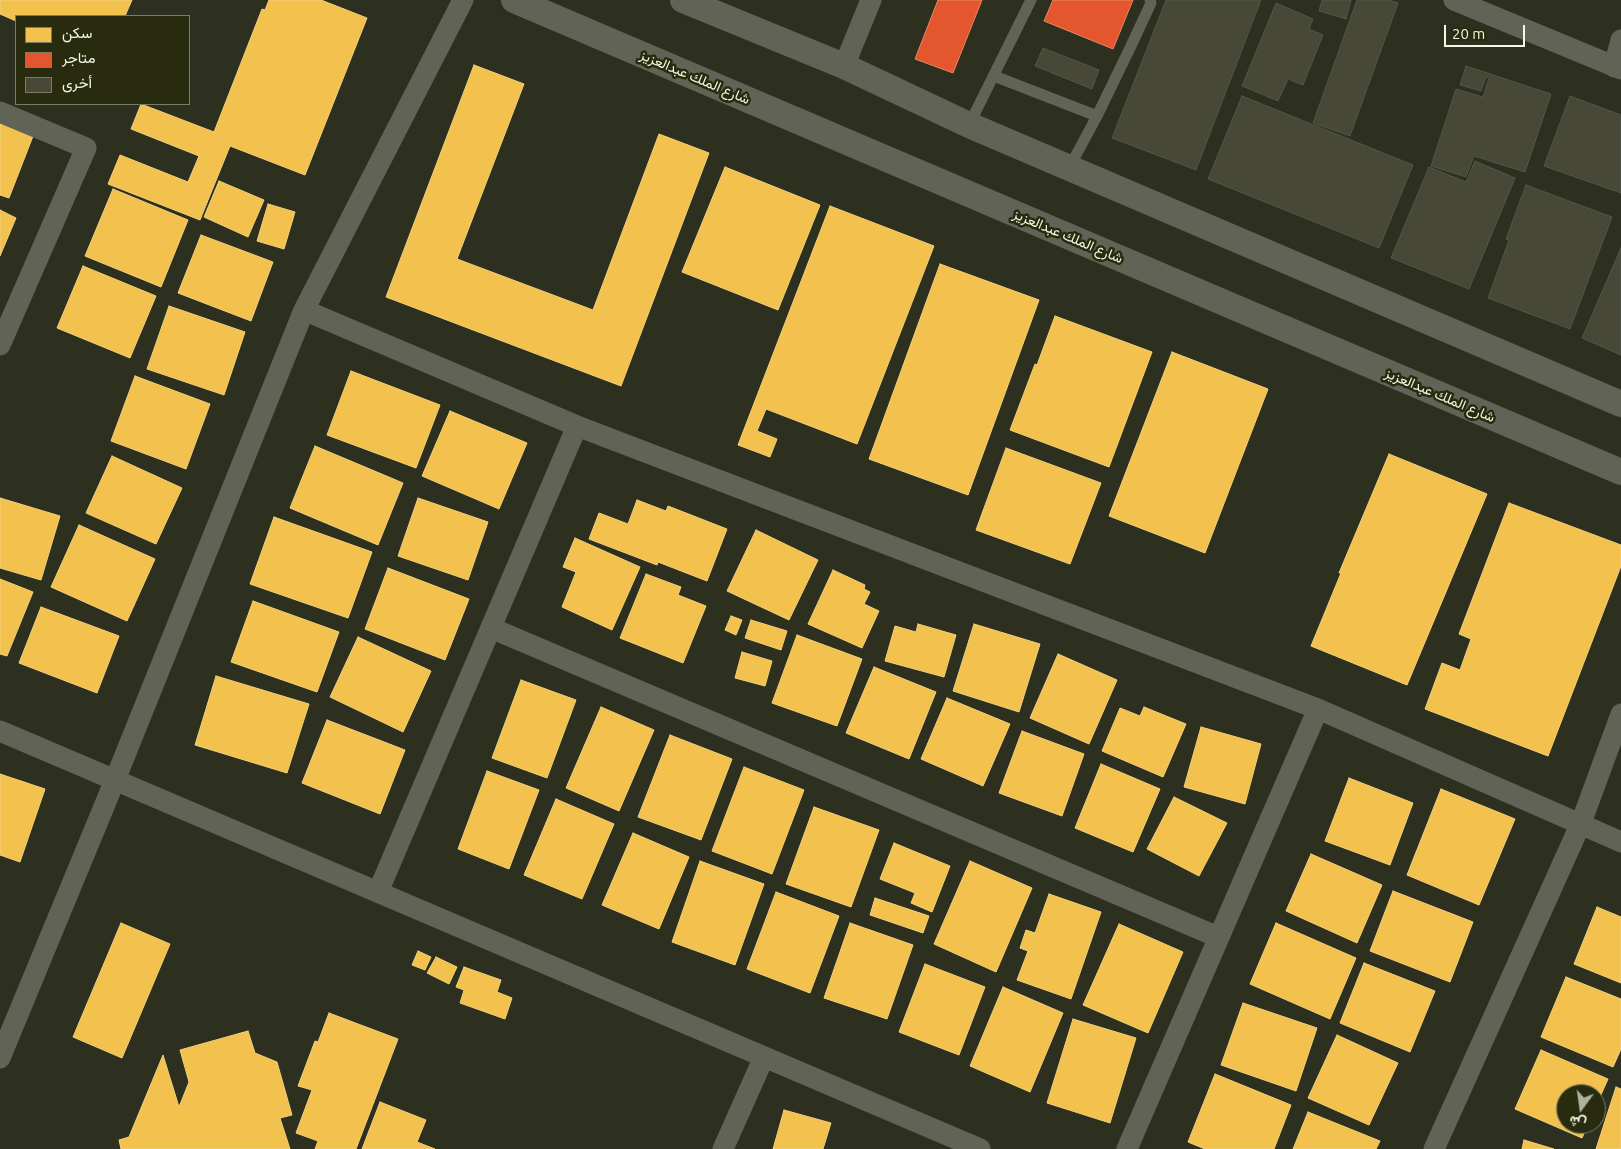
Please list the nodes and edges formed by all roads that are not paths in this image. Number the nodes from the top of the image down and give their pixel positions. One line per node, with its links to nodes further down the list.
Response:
1 (463, 0): 16 (street)
2 (514, 0): 20 (street, شارع الملك عبدالعزيز)
3 (683, 0): 9 (street)
4 (871, 0): 9 (street)
5 (1031, 0): 11 (lane)
6 (1150, 0): 13 (lane)
7 (1454, 0): 10 (street)
8 (1621, 40): 10 (street)
9 (844, 66): 14 (street)
10 (1617, 68)
11 (994, 76): 13 (lane); 14 (lane)
12 (0, 112): 17 (street)
13 (1097, 116): 15 (lane)
14 (969, 125): 15 (street)
15 (1069, 168): 18 (street)
16 (304, 310): 19 (street); 25 (street)
17 (0, 344)
18 (1621, 404)
19 (577, 426): 21 (street); 22 (street)
20 (1621, 472)
21 (491, 628): 28 (street); 29 (street)
22 (1318, 709): 26 (street); 29 (street)
23 (1621, 714): 26 (street)
24 (0, 731): 25 (street)
25 (115, 780): 28 (street); 30 (street)
26 (1581, 823): 27 (street); 36 (street)
27 (1621, 842)
28 (378, 892): 31 (street)
29 (1218, 938): 35 (street)
30 (6, 1027): 32 (street)
31 (764, 1057): 33 (street); 34 (street)
32 (0, 1058)
33 (724, 1149)
34 (980, 1149)
35 (1127, 1149)
36 (1434, 1149)

